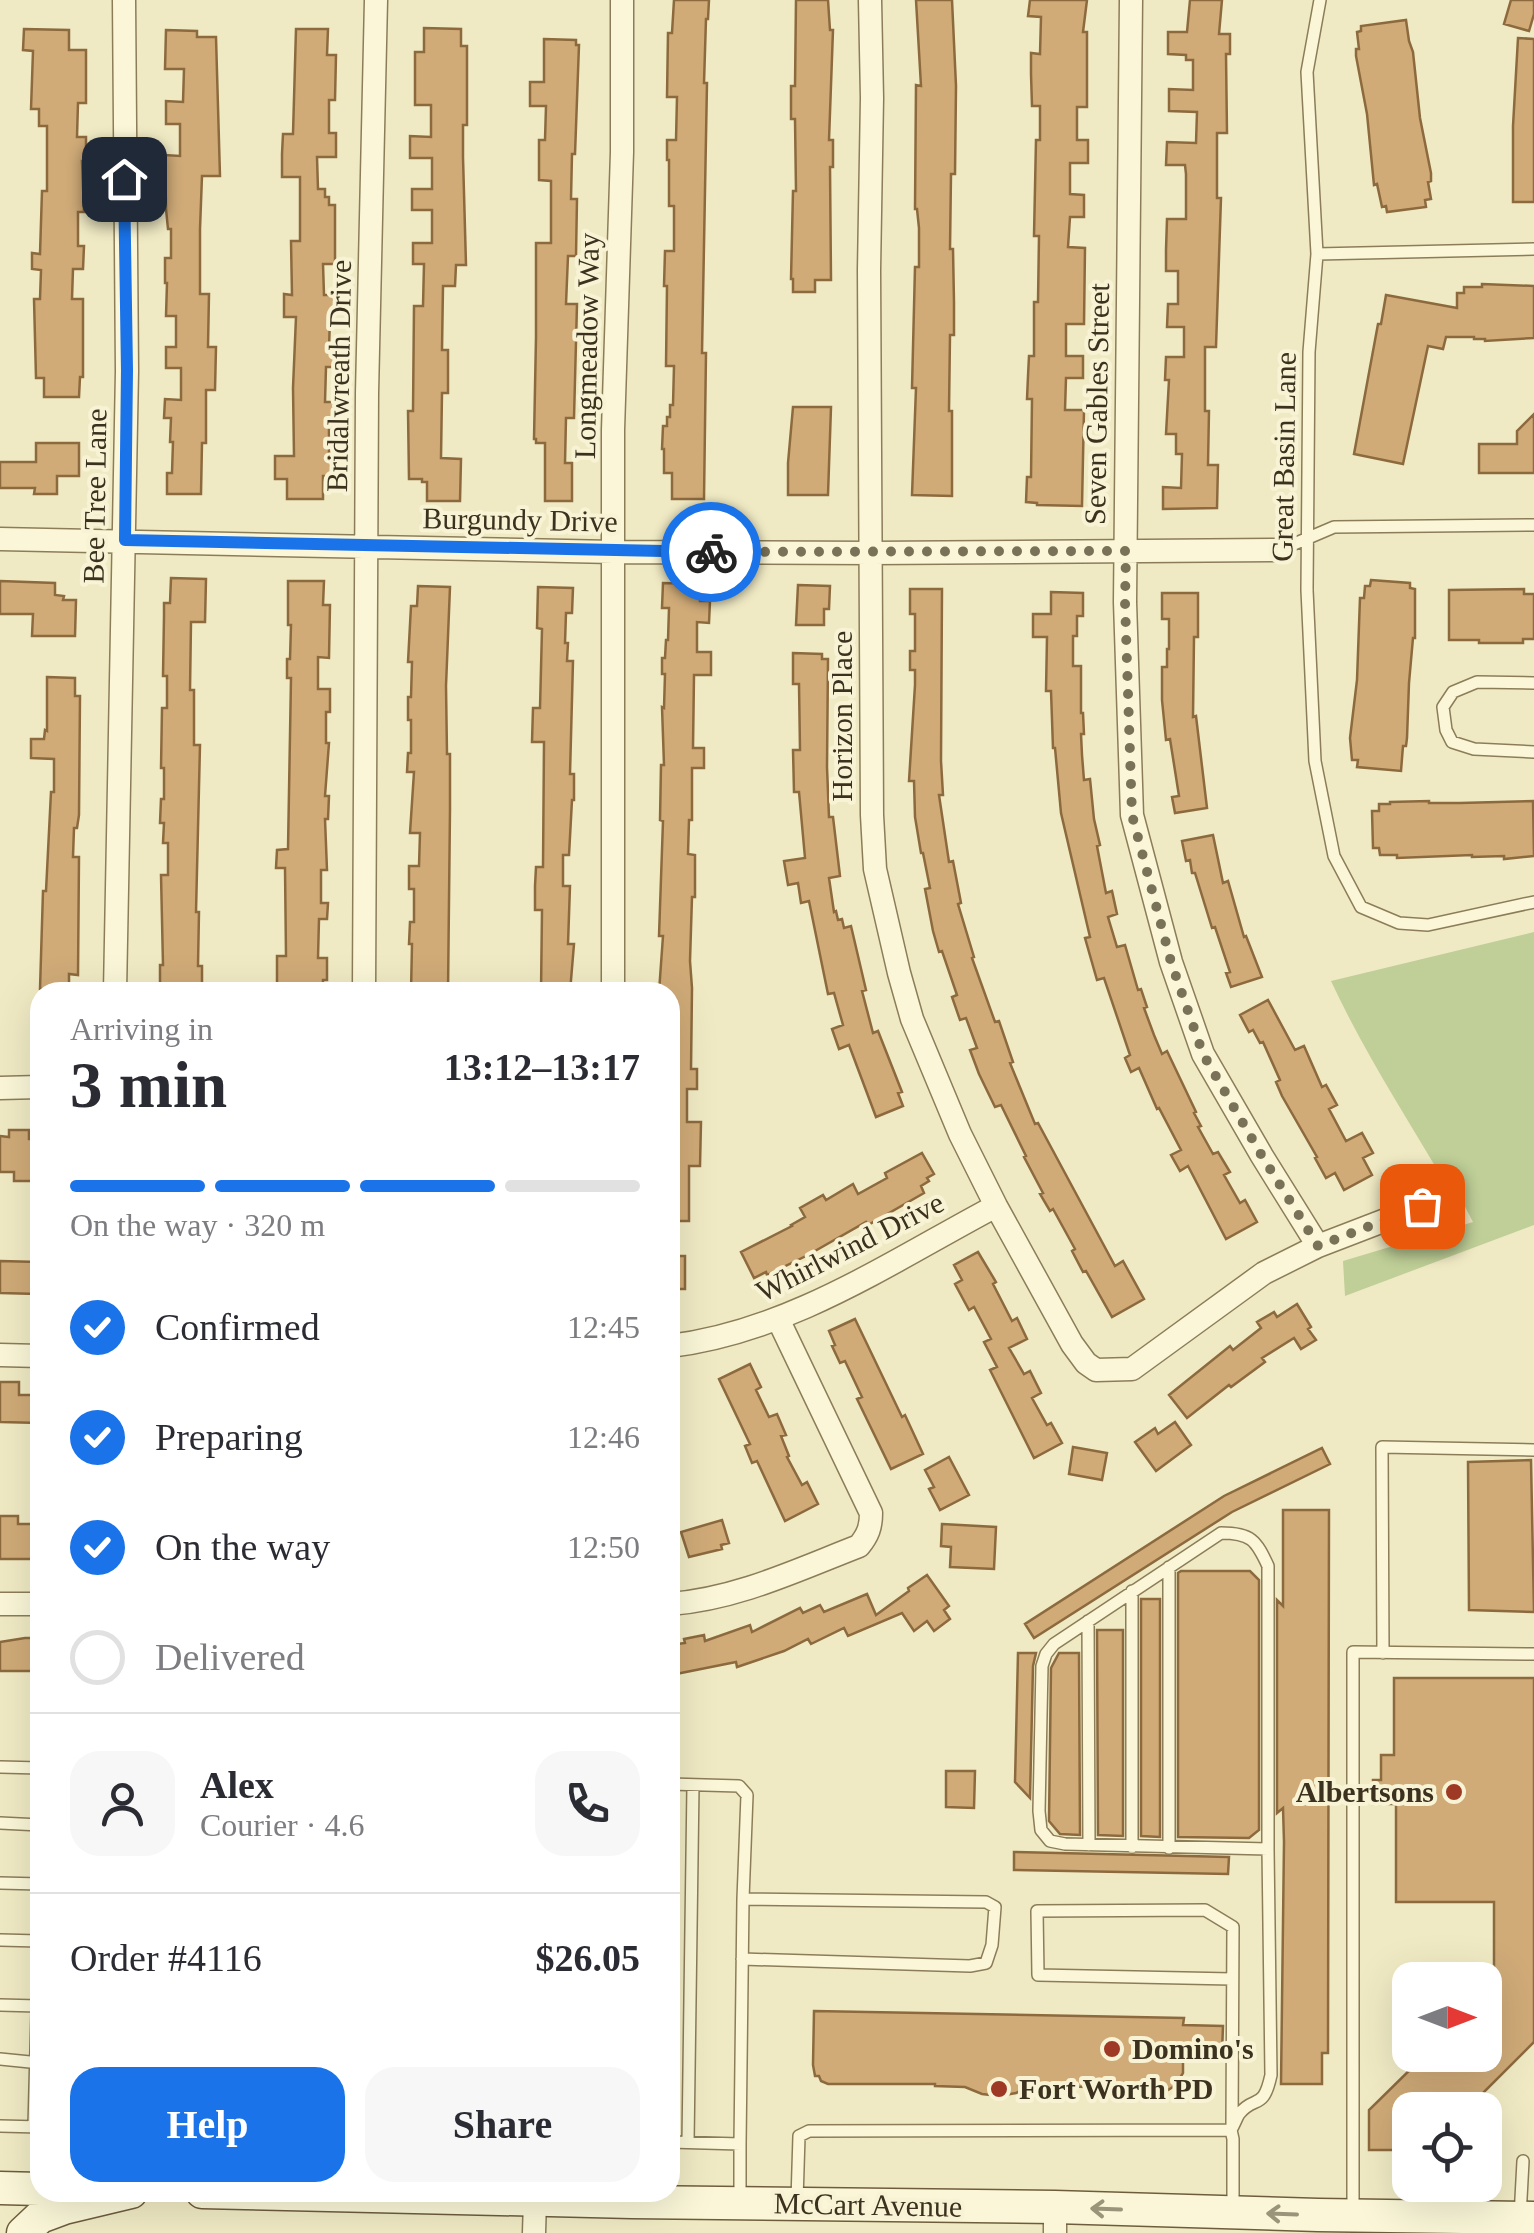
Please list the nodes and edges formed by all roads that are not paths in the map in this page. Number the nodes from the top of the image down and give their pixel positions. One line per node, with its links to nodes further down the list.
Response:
1 (124, 0): 12 (street, Bee Tree Lane)
2 (376, 0): 13 (street, Bridalwreath Drive)
3 (622, 0): 16 (street, Longmeadow Way)
4 (870, 0): 17 (street, Horizon Place)
5 (1131, 0): 15 (street, Seven Gables Street)
6 (1320, 0): 8 (lane, Great Basin Lane)
7 (1534, 249): 8 (lane)
8 (1316, 254): 11 (lane, Great Basin Lane)
9 (1534, 525): 11 (lane)
10 (0, 539): 12 (street, Burgundy Drive)
11 (1308, 539): 14 (lane); 20 (lane, Great Basin Lane)
12 (125, 540): 13 (street, Burgundy Drive); 21 (street, Bee Tree Lane)
13 (367, 546): 16 (street, Burgundy Drive); 22 (street, Bridalwreath Drive)
14 (1280, 550): 15 (street, Burgundy Drive)
15 (1126, 551): 17 (street, Burgundy Drive); 28 (street, Seven Gables Street)
16 (614, 552): 17 (street, Burgundy Drive); 23 (street, Longmeadow Way)
17 (872, 553): 26 (street, Horizon Place)
18 (1534, 683): 19 (lane)
19 (1534, 752)
20 (1534, 902)
21 (115, 982)
22 (364, 982)
23 (613, 982)
24 (0, 1088): 25 (street)
25 (30, 1088)
26 (996, 1206): 28 (street, Horizon Place); 29 (street, Whirlwind Drive)
27 (1422, 1206): 28 (street)
28 (1318, 1246)
29 (778, 1319): 30 (street, Whirlwind Drive); 36 (street)
30 (680, 1345)
31 (0, 1355): 32 (street)
32 (30, 1356)
33 (1534, 1450): 40 (lane)
34 (1170, 1567): 35 (lane); 50 (lane); 51 (lane)
35 (1132, 1592): 39 (lane); 49 (lane)
36 (680, 1603)
37 (0, 1604): 38 (street)
38 (30, 1604)
39 (1088, 1621): 48 (lane); 48 (lane)
40 (1383, 1653): 41 (lane); 78 (lane)
41 (1534, 1654)
42 (0, 1767): 43 (lane)
43 (30, 1768)
44 (680, 1784): 45 (lane)
45 (693, 1785): 54 (lane); 67 (lane)
46 (0, 1824): 47 (lane)
47 (30, 1824)
48 (1089, 1845): 49 (lane)
49 (1132, 1846): 50 (lane)
50 (1169, 1848): 51 (lane)
51 (1268, 1849): 65 (lane)
52 (0, 1883): 53 (lane)
53 (30, 1884)
54 (743, 1898): 57 (lane); 57 (lane)
55 (0, 1940): 56 (lane)
56 (30, 1940)
57 (742, 1959): 68 (lane)
58 (1232, 1979): 58 (lane); 65 (lane)
59 (0, 2005): 60 (lane)
60 (30, 2006)
61 (0, 2059): 62 (lane)
62 (30, 2062)
63 (0, 2126): 64 (lane)
64 (30, 2127)
65 (1232, 2130): 75 (lane); 77 (lane)
66 (680, 2142): 67 (lane)
67 (688, 2142): 68 (lane)
68 (740, 2144): 74 (lane)
69 (1523, 2161): 80 (lane)
70 (0, 2188): 71 (main road)
71 (30, 2189)
72 (89, 2202): 81 (main road)
73 (447, 2202): 76 (main road, McCart Avenue)
74 (740, 2204): 75 (main road, McCart Avenue); 76 (main road, McCart Avenue)
75 (797, 2204): 79 (main road, McCart Avenue)
76 (535, 2209)
77 (1233, 2212): 78 (main road, McCart Avenue, one-way to 77); 79 (main road, McCart Avenue, one-way to 79)
78 (1353, 2216): 80 (main road, McCart Avenue)
79 (1055, 2220)
80 (1525, 2223)
81 (23, 2233)

